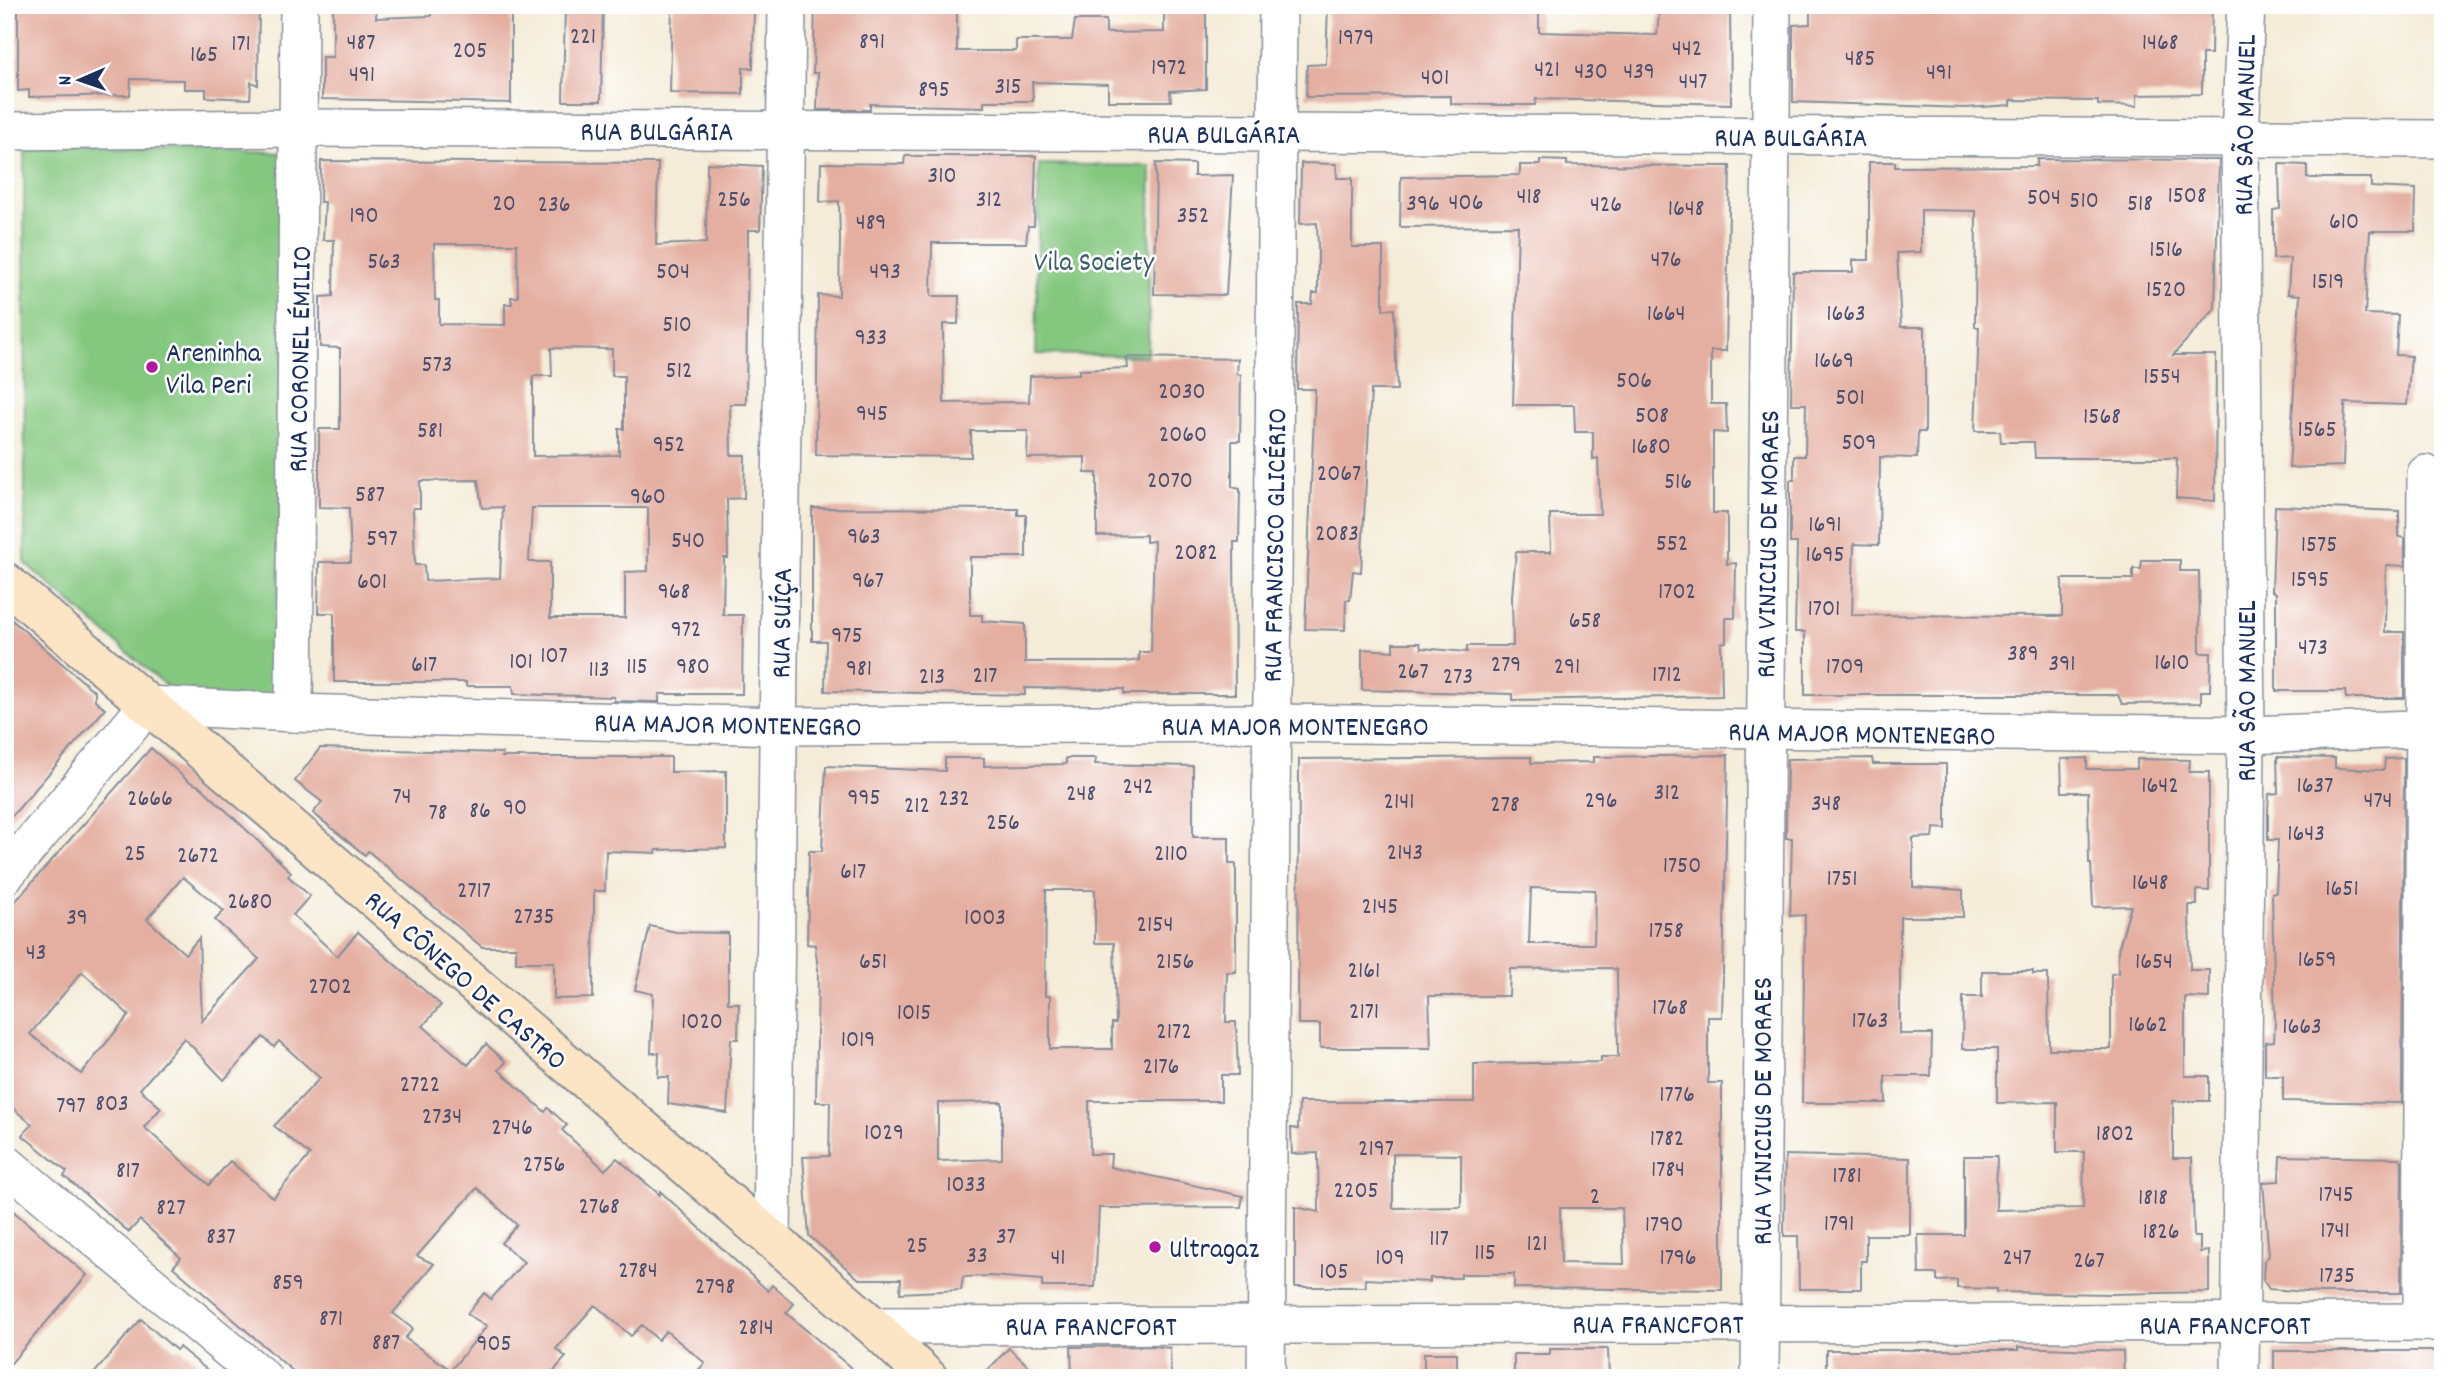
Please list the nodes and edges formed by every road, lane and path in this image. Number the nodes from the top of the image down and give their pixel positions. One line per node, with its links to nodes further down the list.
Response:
1 (299, 5): 6 (street, RUA CORONEL ÉMILIO)
2 (787, 5): 7 (street, RUA SUÍÇA)
3 (1278, 5): 9 (street, RUA FRANCISCO GLICÉRIO)
4 (1772, 5): 10 (street, RUA VINICIUS DE MORAES)
5 (2246, 5): 11 (street, RUA SÃO MANUEL)
6 (300, 128): 7 (street, RUA BULGÁRIA); 8 (street, RUA BULGÁRIA); 16 (street, RUA CORONEL ÉMILIO)
7 (785, 130): 9 (street, RUA BULGÁRIA); 18 (street, RUA SUÍÇA)
8 (5, 131)
9 (1277, 133): 10 (street, RUA BULGÁRIA); 17 (street, RUA FRANCISCO GLICÉRIO)
10 (1770, 136): 11 (street, RUA BULGÁRIA); 20 (street, RUA VINICIUS DE MORAES)
11 (2240, 138): 12 (street, RUA BULGÁRIA); 21 (street, RUA SÃO MANUEL)
12 (2443, 139)
13 (2426, 474): 19 (street)
14 (5, 582): 15 (main road, RUA CÔNEGO DE CASTRO)
15 (148, 705): 16 (street, RUA MAJOR MONTENEGRO); 22 (street); 24 (main road, RUA CÔNEGO DE CASTRO)
16 (294, 713): 18 (street, RUA MAJOR MONTENEGRO)
17 (1271, 723): 18 (street, RUA MAJOR MONTENEGRO); 20 (street, RUA MAJOR MONTENEGRO); 27 (street, RUA FRANCISCO GLICÉRIO)
18 (778, 726): 24 (street, RUA SUÍÇA)
19 (2435, 728): 21 (street, RUA MAJOR MONTENEGRO); 25 (street)
20 (1764, 731): 21 (street, RUA MAJOR MONTENEGRO); 26 (street, RUA VINICIUS DE MORAES)
21 (2246, 735): 28 (street, RUA SÃO MANUEL)
22 (5, 875)
23 (5, 1163): 30 (street)
24 (772, 1240): 29 (main road, RUA CÔNEGO DE CASTRO)
25 (2432, 1322): 28 (street, RUA FRANCFORT)
26 (1760, 1323): 27 (street, RUA FRANCFORT); 28 (street, RUA FRANCFORT); 33 (street, RUA VINICIUS DE MORAES)
27 (1266, 1324): 29 (street, RUA FRANCFORT); 32 (street, RUA FRANCISCO GLICÉRIO)
28 (2241, 1325): 34 (street, RUA SÃO MANUEL)
29 (873, 1326): 31 (main road, RUA CÔNEGO DE CASTRO)
30 (263, 1378)
31 (928, 1378)
32 (1266, 1378)
33 (1760, 1378)
34 (2241, 1378)

